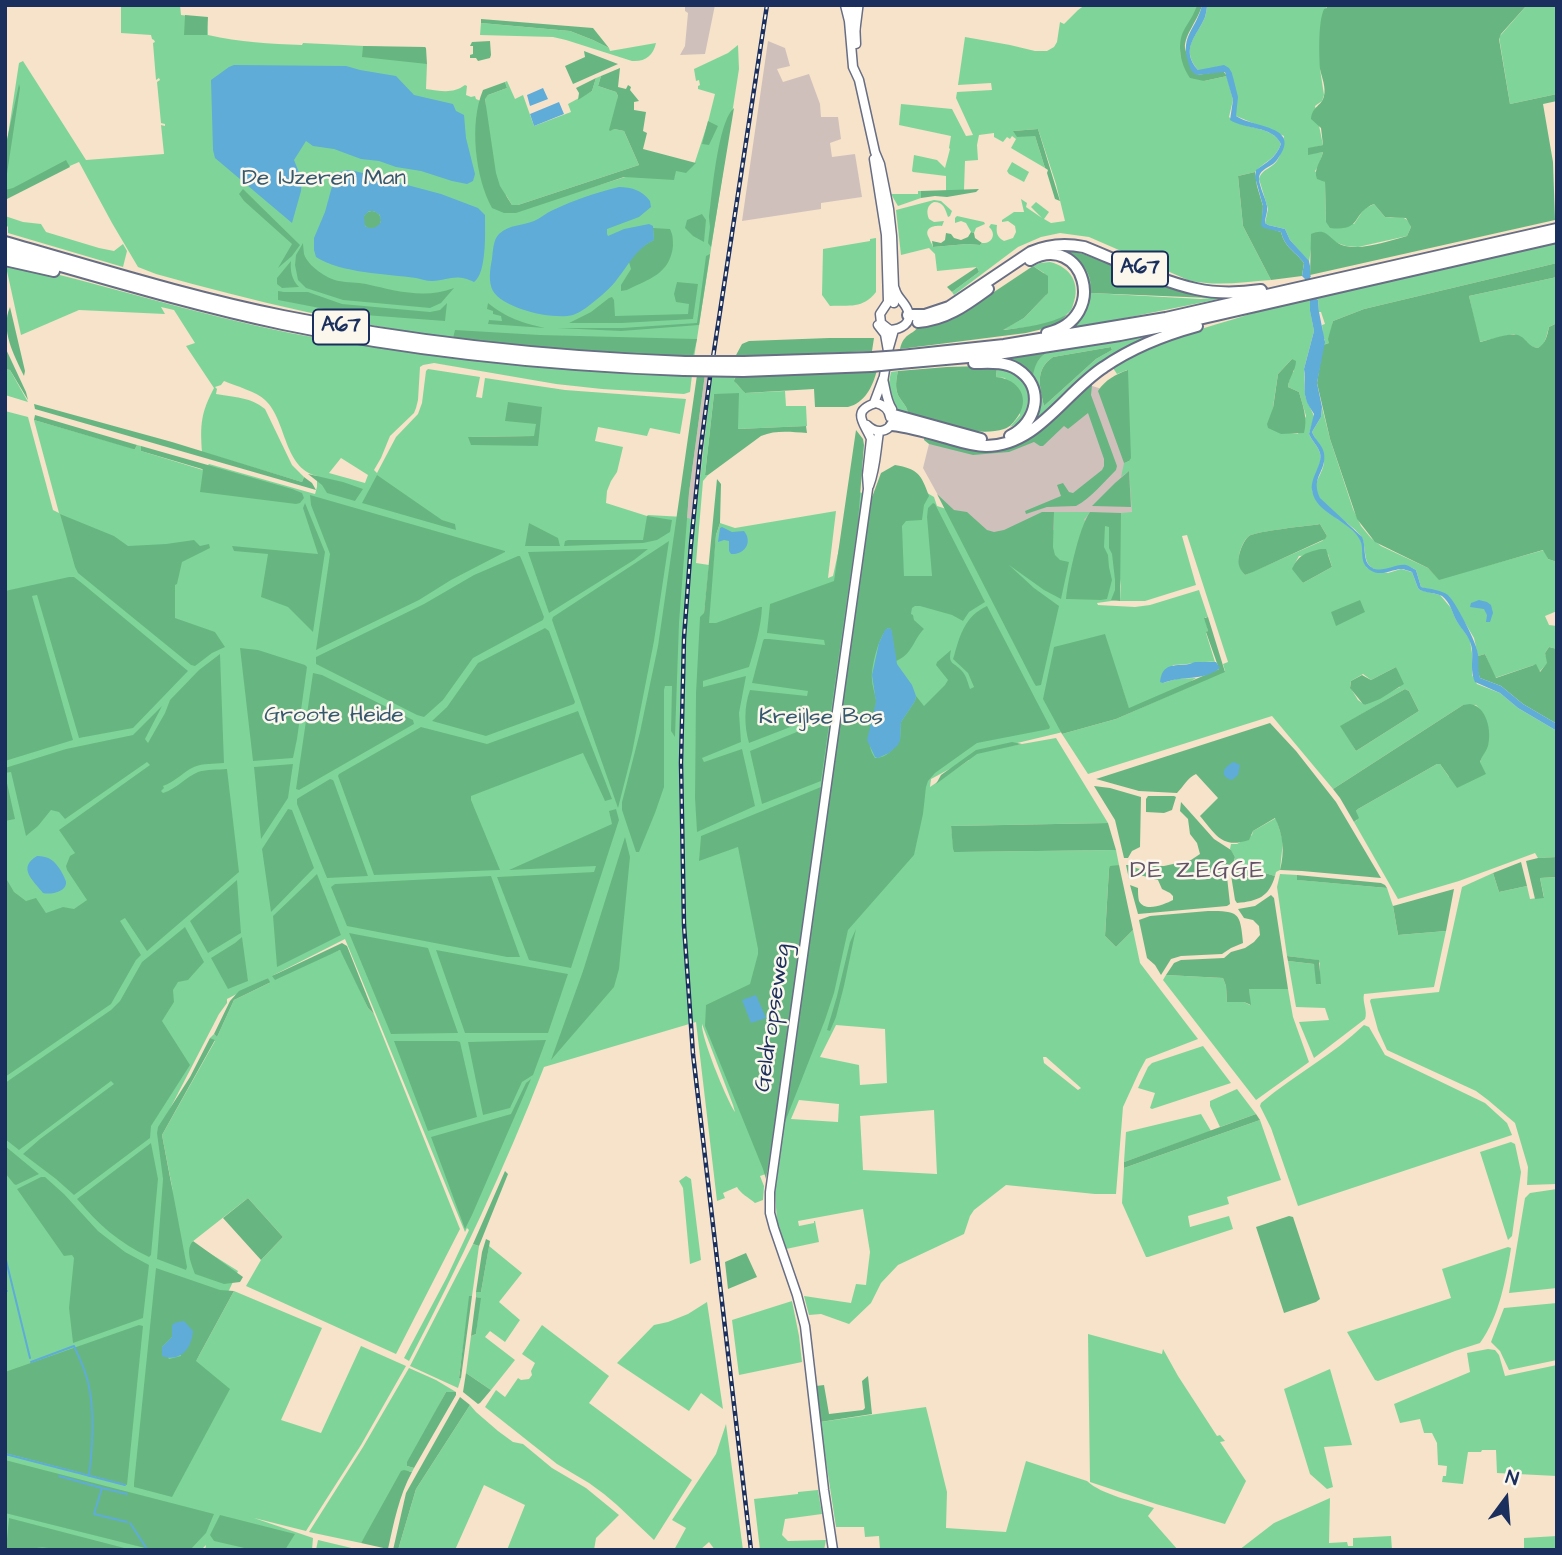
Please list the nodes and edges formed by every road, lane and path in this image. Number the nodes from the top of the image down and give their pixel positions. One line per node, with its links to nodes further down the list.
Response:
1 (845, 5): 5 (main road)
2 (851, 5): 4 (main road)
3 (859, 5): 4 (street)
4 (856, 29): 5 (main road)
5 (859, 80): 13 (main road)
6 (1557, 229): 12 (highway, A67)
7 (1557, 237): 12 (highway, A67)
8 (5, 242): 21 (highway, A67)
9 (5, 250): 11 (highway, A67)
10 (5, 260): 11 (highway, A67)
11 (112, 281): 21 (highway, A67)
12 (1310, 289): 14 (highway, A67); 15 (highway, A67); 17 (highway, A67)
13 (892, 302): 15 (main road); 16 (main road)
14 (1253, 306): 20 (highway, A67); 25 (highway, A67)
15 (907, 315): 16 (main road); 17 (highway, A67)
16 (890, 330): 18 (main road); 18 (main road)
17 (1004, 345): 19 (highway, A67)
18 (888, 351): 22 (main road)
19 (901, 360): 20 (highway, A67); 21 (highway, A67, bridge)
20 (932, 361): 25 (highway, A67)
21 (685, 366)
22 (883, 380): 23 (main road); 23 (main road)
23 (881, 404): 24 (main road); 25 (main road)
24 (863, 417): 25 (main road); 26 (main road)
25 (891, 422): 26 (main road)
26 (867, 489): 27 (main road, Geldropseweg)
27 (833, 1550)

